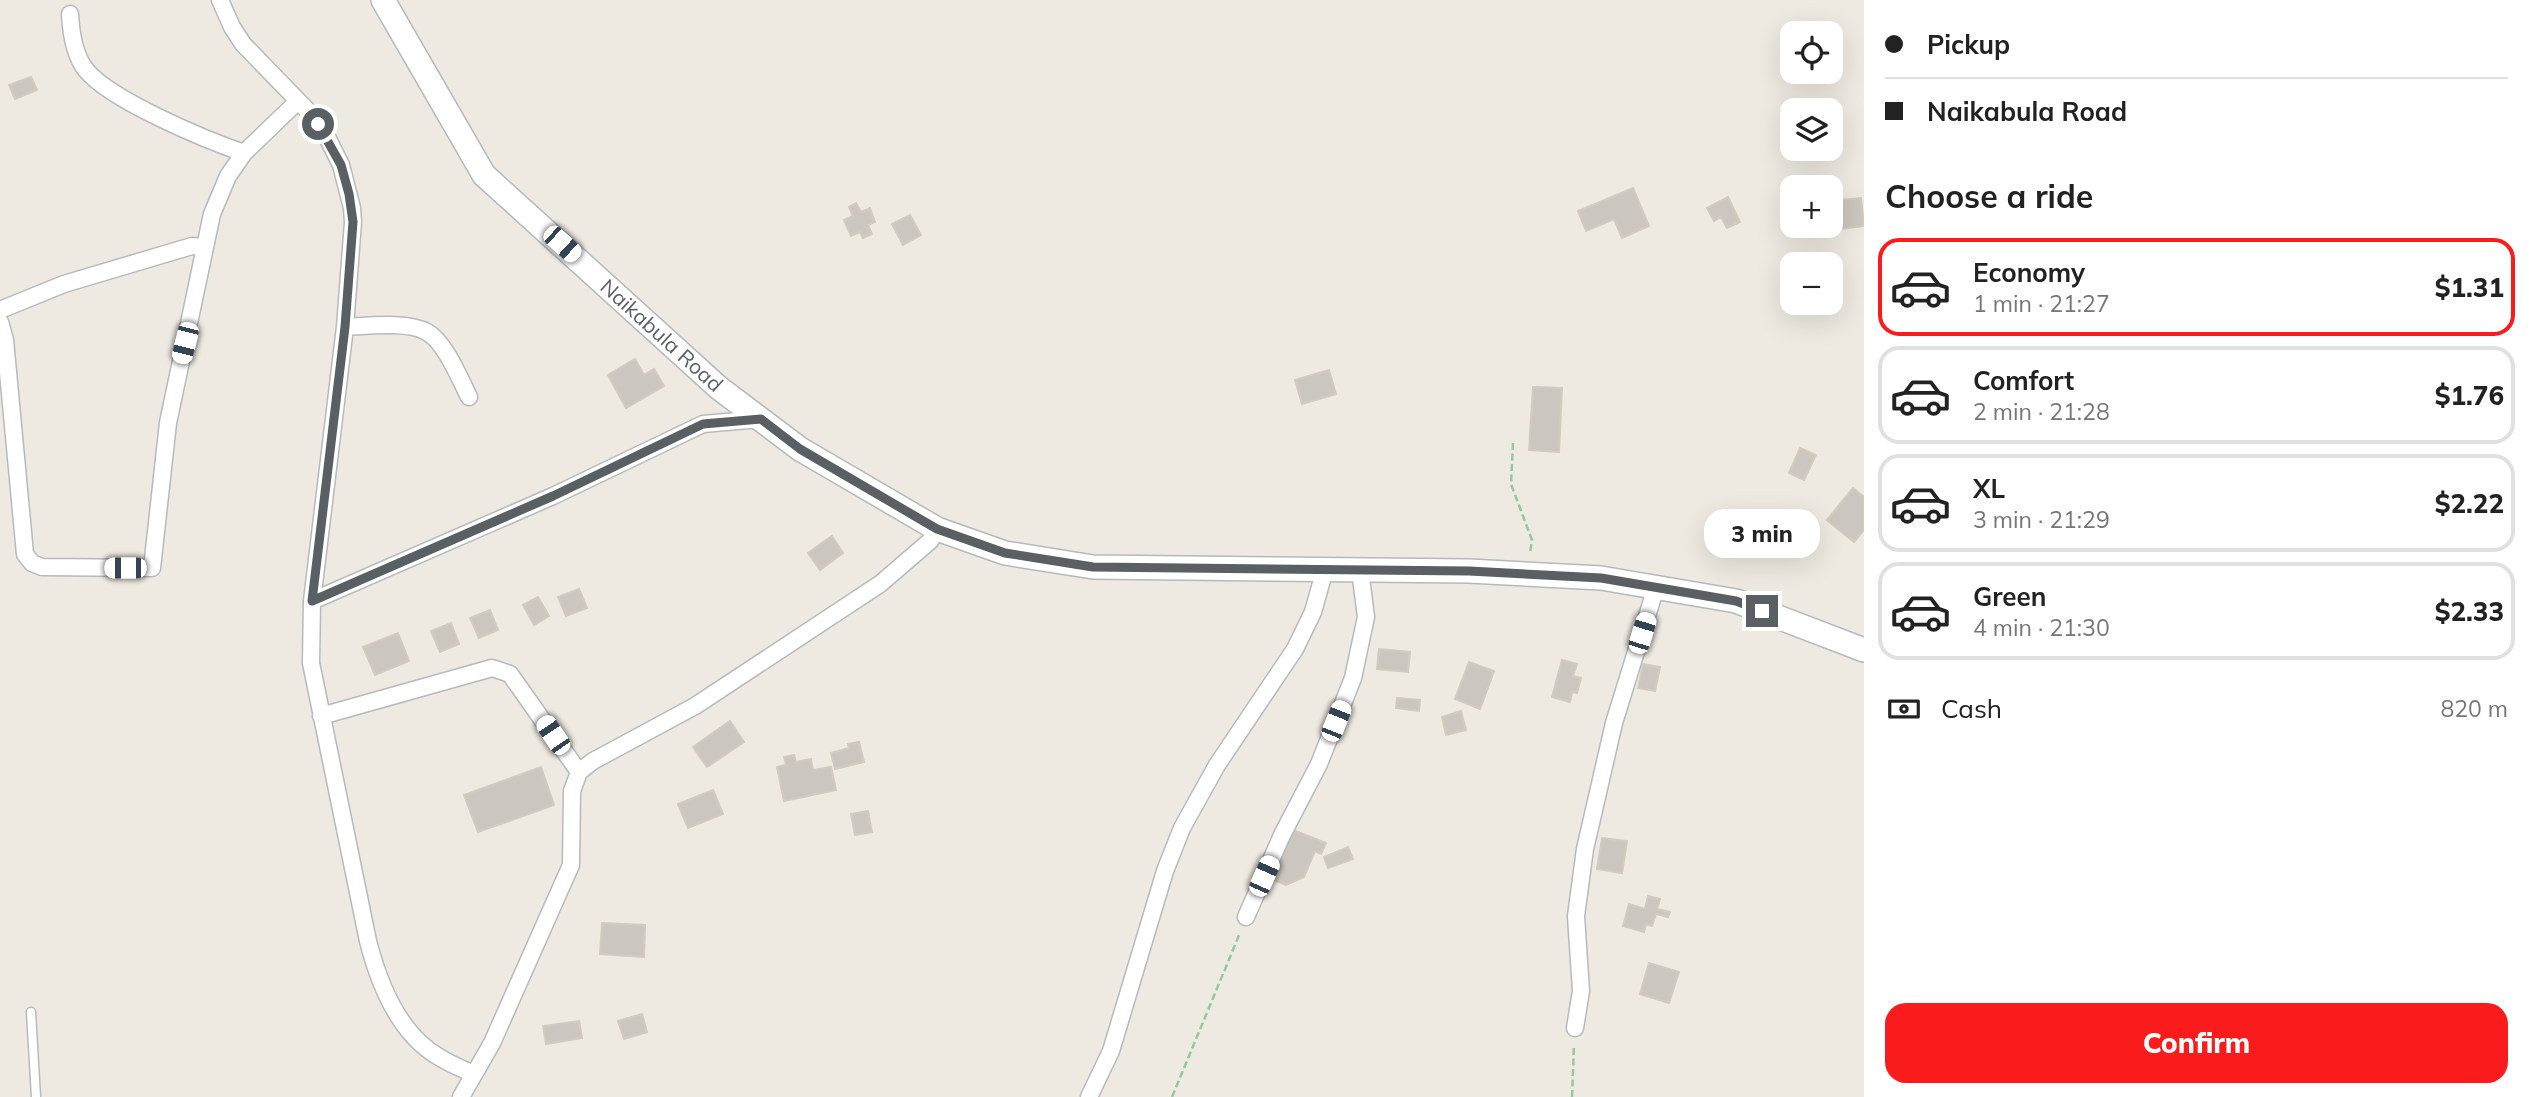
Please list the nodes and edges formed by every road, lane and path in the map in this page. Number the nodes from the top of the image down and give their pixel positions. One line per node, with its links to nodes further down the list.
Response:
1 (220, 0): 4 (street)
2 (383, 0): 11 (street, Naikabula Road)
3 (69, 14): 5 (street)
4 (298, 101): 5 (street); 9 (street)
5 (244, 153): 6 (street)
6 (204, 247): 7 (street); 8 (street)
7 (0, 310)
8 (0, 322)
9 (345, 327): 10 (street); 18 (street)
10 (469, 397)
11 (761, 419): 13 (street, Naikabula Road); 18 (street)
12 (1513, 443): 16 (path)
13 (937, 529): 14 (street, Naikabula Road); 21 (street)
14 (1325, 569): 15 (street, Naikabula Road); 28 (street)
15 (1360, 570): 16 (street, Naikabula Road); 22 (street)
16 (1528, 574): 17 (street, Naikabula Road)
17 (1656, 587): 19 (street, Naikabula Road); 24 (street)
18 (312, 601): 20 (street)
19 (1864, 650)
20 (321, 716): 21 (street); 25 (street)
21 (579, 772): 25 (street)
22 (1246, 917): 29 (path)
23 (32, 1012): 26 (lane)
24 (1575, 1028): 30 (path)
25 (474, 1074): 27 (street)
26 (36, 1097)
27 (461, 1097)
28 (1089, 1097)
29 (1172, 1097)
30 (1572, 1097)

